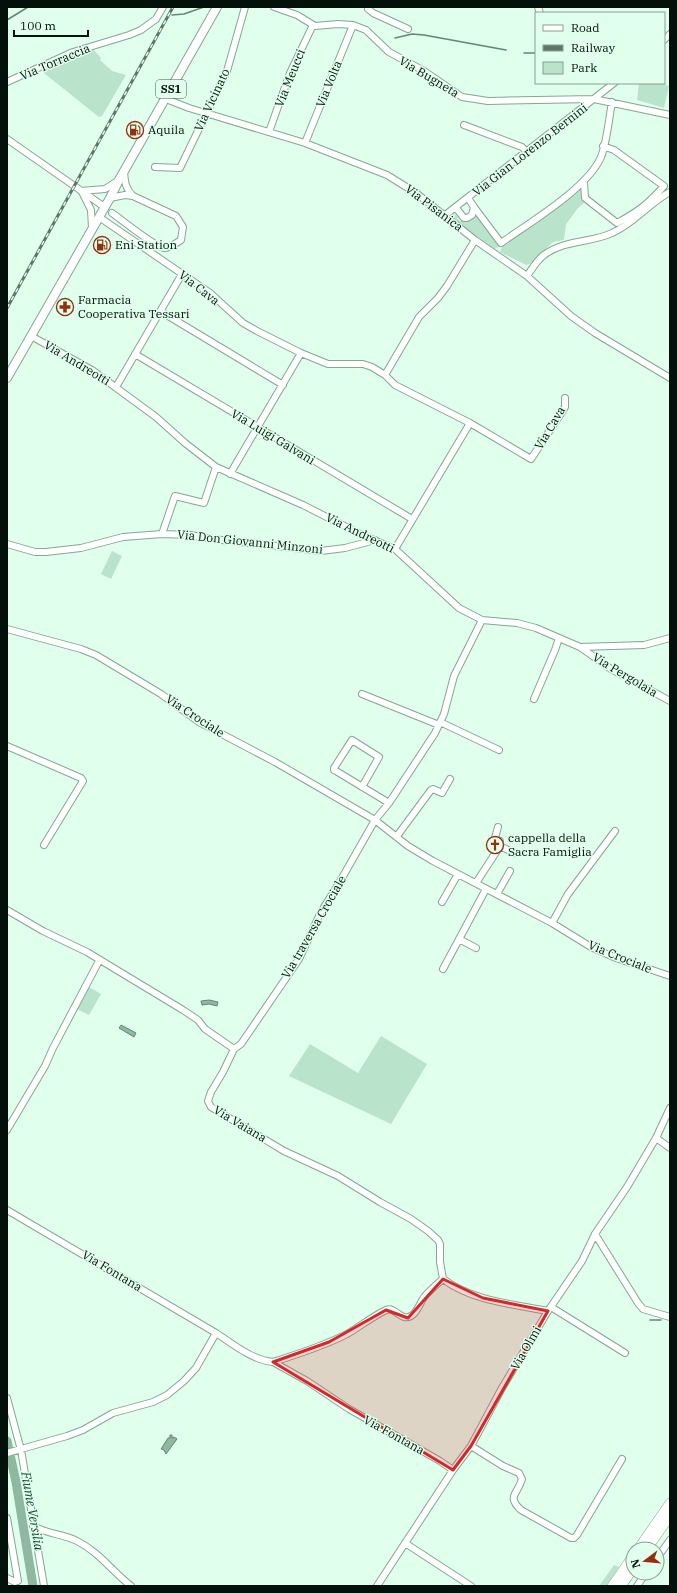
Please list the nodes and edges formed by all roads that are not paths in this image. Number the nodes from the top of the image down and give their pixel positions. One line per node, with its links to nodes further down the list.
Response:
1 (163, 7): 9 (street, Via Torraccia)
2 (217, 7): 11 (main road, SS1)
3 (245, 7): 14 (street, Via Vicinato)
4 (274, 7): 6 (street)
5 (369, 7): 8 (street)
6 (313, 25): 7 (street, Via Bugneta); 17 (street, Via Meucci)
7 (353, 25): 12 (street, Via Bugneta); 19 (street, Via Volta)
8 (408, 28)
9 (7, 82)
10 (613, 84): 12 (street, Via Gian Lorenzo Bernini)
11 (166, 99): 14 (street, Via Pisanica); 23 (main road, SS1)
12 (594, 99): 13 (street, Via Bugneta); 21 (street, Via Gian Lorenzo Bernini)
13 (612, 102): 15 (street, Via Bugneta); 20 (street)
14 (206, 113): 17 (street, Via Pisanica); 22 (street, Via Vicinato)
15 (670, 114)
16 (464, 125): 21 (street)
17 (269, 132): 19 (street, Via Pisanica)
18 (7, 139): 26 (street)
19 (305, 143): 35 (street, Via Pisanica)
20 (603, 146): 25 (street); 25 (street)
21 (528, 152): 30 (street, Via Gian Lorenzo Bernini)
22 (155, 167)
23 (124, 172): 24 (main road, SS1); 28 (street)
24 (119, 180): 26 (street); 29 (main road, SS1)
25 (584, 182): 32 (street)
26 (81, 191): 31 (street); 37 (street)
27 (670, 192): 40 (street)
28 (133, 196): 29 (street); 34 (street)
29 (110, 198): 36 (main road, SS1)
30 (468, 198): 32 (street); 33 (street, Via Gian Lorenzo Bernini)
31 (103, 206)
32 (474, 207): 33 (street)
33 (456, 208): 35 (street, Via Gian Lorenzo Bernini)
34 (112, 213)
35 (444, 216): 38 (street, Via Pisanica)
36 (99, 217): 37 (main road, SS1); 39 (street, Via Cava)
37 (92, 229): 42 (main road, SS1)
38 (475, 240): 40 (street, Via Pisanica); 45 (street)
39 (182, 274): 41 (street); 43 (street, Via Cava)
40 (527, 276): 47 (street, Via Pisanica)
41 (160, 311): 44 (street); 48 (street)
42 (31, 336): 46 (main road, SS1); 49 (street, Via Andreotti)
43 (301, 353): 45 (street, Via Cava); 48 (street)
44 (135, 354): 49 (street); 52 (street, Via Luigi Galvani)
45 (385, 375): 51 (street, Via Cava)
46 (7, 378)
47 (670, 378)
48 (283, 385): 52 (street)
49 (116, 387): 53 (street, Via Andreotti)
50 (565, 398): 51 (street, Via Cava)
51 (470, 423): 55 (street)
52 (258, 427): 54 (street); 55 (street, Via Luigi Galvani)
53 (216, 467): 54 (street, Via Andreotti); 56 (street)
54 (230, 474): 57 (street, Via Andreotti)
55 (412, 519): 59 (street)
56 (162, 534): 57 (street, Via Don Giovanni Minzoni); 58 (street, Via Don Giovanni Minzoni)
57 (375, 540): 59 (street, Via Andreotti)
58 (7, 544)
59 (395, 548): 60 (street, Via Andreotti)
60 (482, 620): 62 (street, Via Andreotti); 68 (street)
61 (7, 629): 74 (street, Via Crociale)
62 (559, 638): 64 (street, Via Andreotti); 66 (street)
63 (670, 638): 64 (street, Via Andreotti)
64 (580, 647): 67 (street, Via Pergolaia)
65 (362, 694): 68 (street)
66 (534, 699)
67 (670, 701)
68 (439, 724): 70 (street); 73 (street)
69 (7, 746): 78 (street)
70 (499, 750)
71 (450, 779): 77 (street)
72 (362, 787): 72 (street); 73 (street)
73 (389, 803): 74 (street)
74 (375, 820): 77 (street, Via Crociale); 94 (street, Via traversa Crociale)
75 (498, 827): 79 (street)
76 (615, 831): 88 (street)
77 (397, 836): 82 (street, Via Crociale)
78 (44, 846)
79 (500, 846): 80 (street); 83 (street)
80 (514, 853)
81 (510, 872): 85 (street)
82 (458, 874): 83 (street, Via Crociale); 86 (street)
83 (476, 883): 84 (street, Via Crociale)
84 (486, 889): 85 (street, Via Crociale); 89 (street)
85 (497, 894): 88 (street, Via Crociale)
86 (442, 902)
87 (7, 910): 91 (street)
88 (552, 923): 93 (street, Via Crociale)
89 (459, 939): 90 (street); 92 (street)
90 (476, 948)
91 (99, 961): 94 (street); 96 (street)
92 (443, 969)
93 (670, 976)
94 (234, 1049): 101 (street, Via Vaiana)
95 (670, 1108): 97 (street, Via Olmi)
96 (7, 1130)
97 (656, 1138): 98 (street); 100 (street, Via Olmi)
98 (670, 1148)
99 (7, 1210): 104 (street, Via Fontana)
100 (596, 1234): 102 (street, Via Olmi); 103 (street)
101 (442, 1279): 102 (street); 106 (street)
102 (549, 1309): 105 (street); 108 (street, Via Olmi)
103 (670, 1317)
104 (216, 1333): 106 (street, Via Fontana); 109 (street)
105 (625, 1353)
106 (273, 1362): 112 (street, Via Fontana)
107 (7, 1398): 109 (street)
108 (471, 1446): 111 (street); 112 (street, Via Olmi)
109 (20, 1450): 110 (street); 116 (street)
110 (7, 1453)
111 (622, 1459)
112 (453, 1470): 119 (street, Via Olmi)
113 (670, 1503): 117 (highway)
114 (670, 1516): 118 (highway)
115 (7, 1518): 121 (street)
116 (33, 1526): 122 (street); 123 (street)
117 (644, 1541)
118 (653, 1541)
119 (405, 1543): 126 (street, Via Olmi); 127 (street)
120 (625, 1567): 128 (highway)
121 (7, 1578)
122 (123, 1580): 124 (street); 125 (street)
123 (44, 1586)
124 (119, 1586)
125 (131, 1586)
126 (377, 1586)
127 (471, 1586)
128 (612, 1586)

